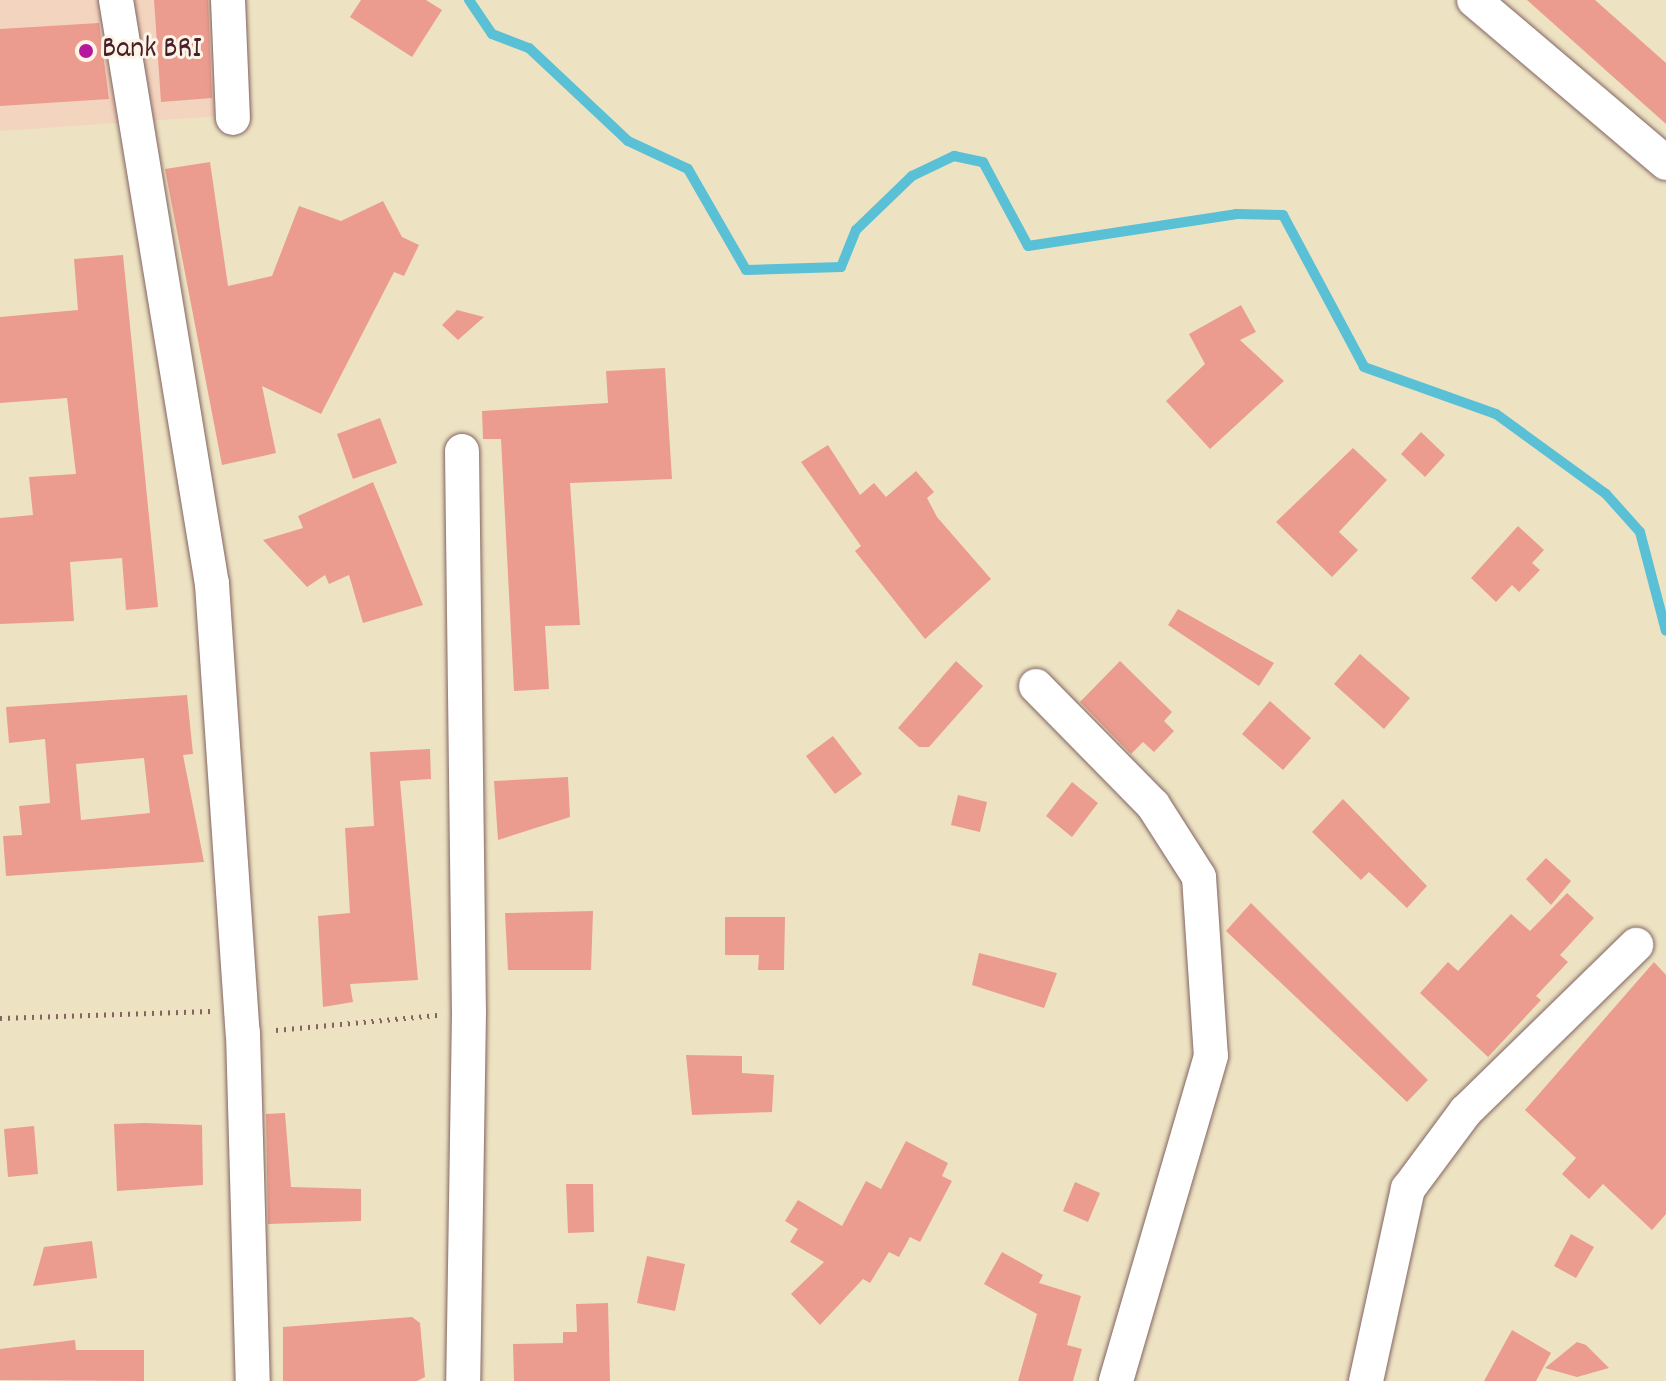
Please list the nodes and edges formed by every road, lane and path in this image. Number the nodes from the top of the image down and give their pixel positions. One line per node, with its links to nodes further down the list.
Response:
1 (116, 0): 11 (street)
2 (228, 0): 4 (street)
3 (1474, 0): 5 (street)
4 (233, 118)
5 (1666, 163)
6 (462, 451): 9 (street)
7 (1036, 686): 14 (street)
8 (1636, 945): 15 (street)
9 (469, 1012): 11 (path); 13 (street)
10 (0, 1018): 11 (path)
11 (242, 1022): 12 (street)
12 (253, 1381)
13 (463, 1381)
14 (1116, 1381)
15 (1366, 1381)

